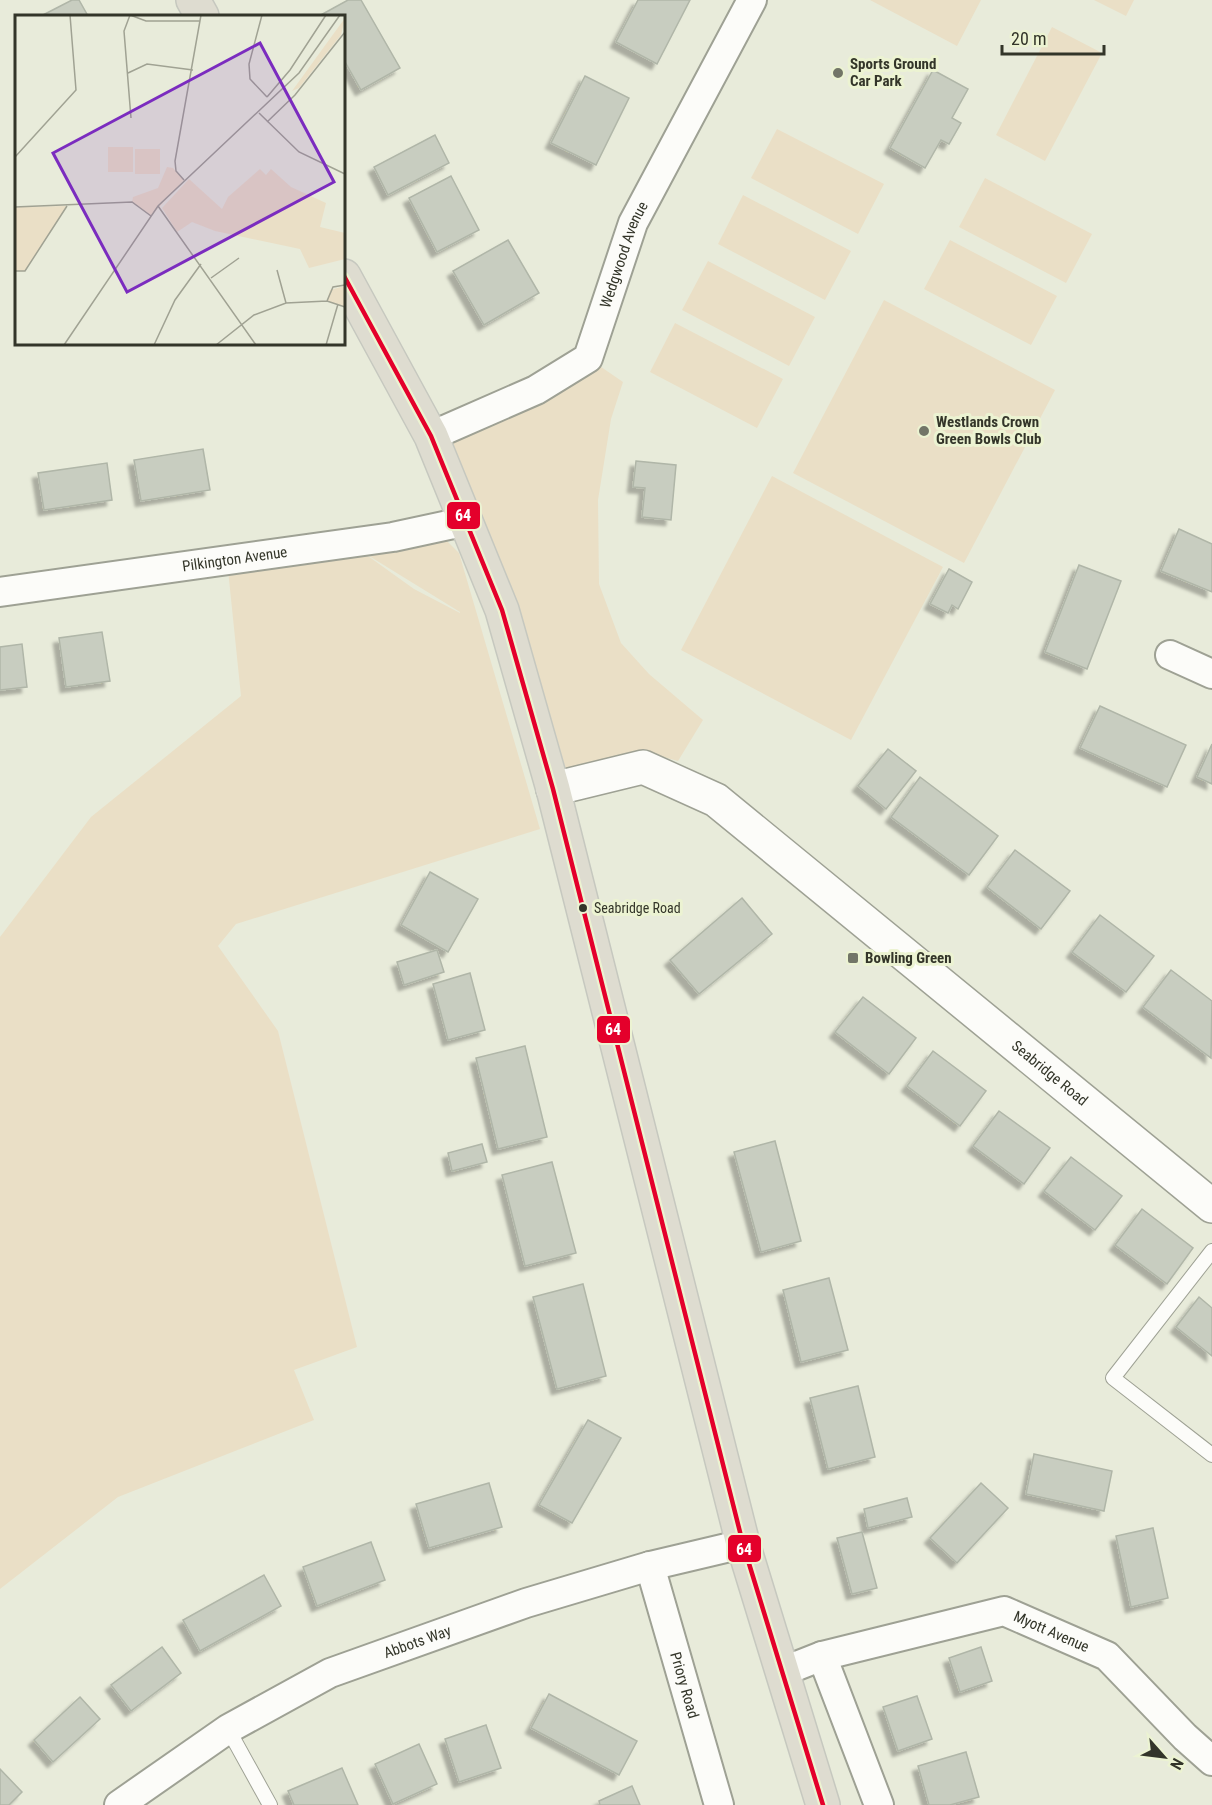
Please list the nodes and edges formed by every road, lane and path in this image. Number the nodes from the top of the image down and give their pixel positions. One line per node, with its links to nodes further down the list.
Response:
1 (193, 0): 3 (highway)
2 (752, 0): 5 (street, Wedgwood Avenue)
3 (201, 15)
4 (345, 278): 5 (highway)
5 (431, 436): 6 (highway)
6 (468, 521): 7 (street, Pilkington Avenue); 10 (highway)
7 (0, 592)
8 (1170, 655): 9 (street)
9 (1212, 674)
10 (553, 789): 11 (main road, Seabridge Road); 14 (highway)
11 (1212, 1206)
12 (1212, 1251): 13 (lane)
13 (1212, 1455)
14 (743, 1544): 15 (street, Abbots Way); 17 (highway)
15 (650, 1566): 18 (street, Abbots Way); 22 (street, Priory Road)
16 (822, 1656): 17 (street, Myott Avenue); 19 (street, Myott Avenue); 24 (street)
17 (784, 1671): 23 (highway)
18 (228, 1729): 20 (street, Abbots Way); 21 (lane)
19 (1212, 1761)
20 (119, 1805)
21 (270, 1805)
22 (719, 1805)
23 (823, 1805)
24 (879, 1805)

